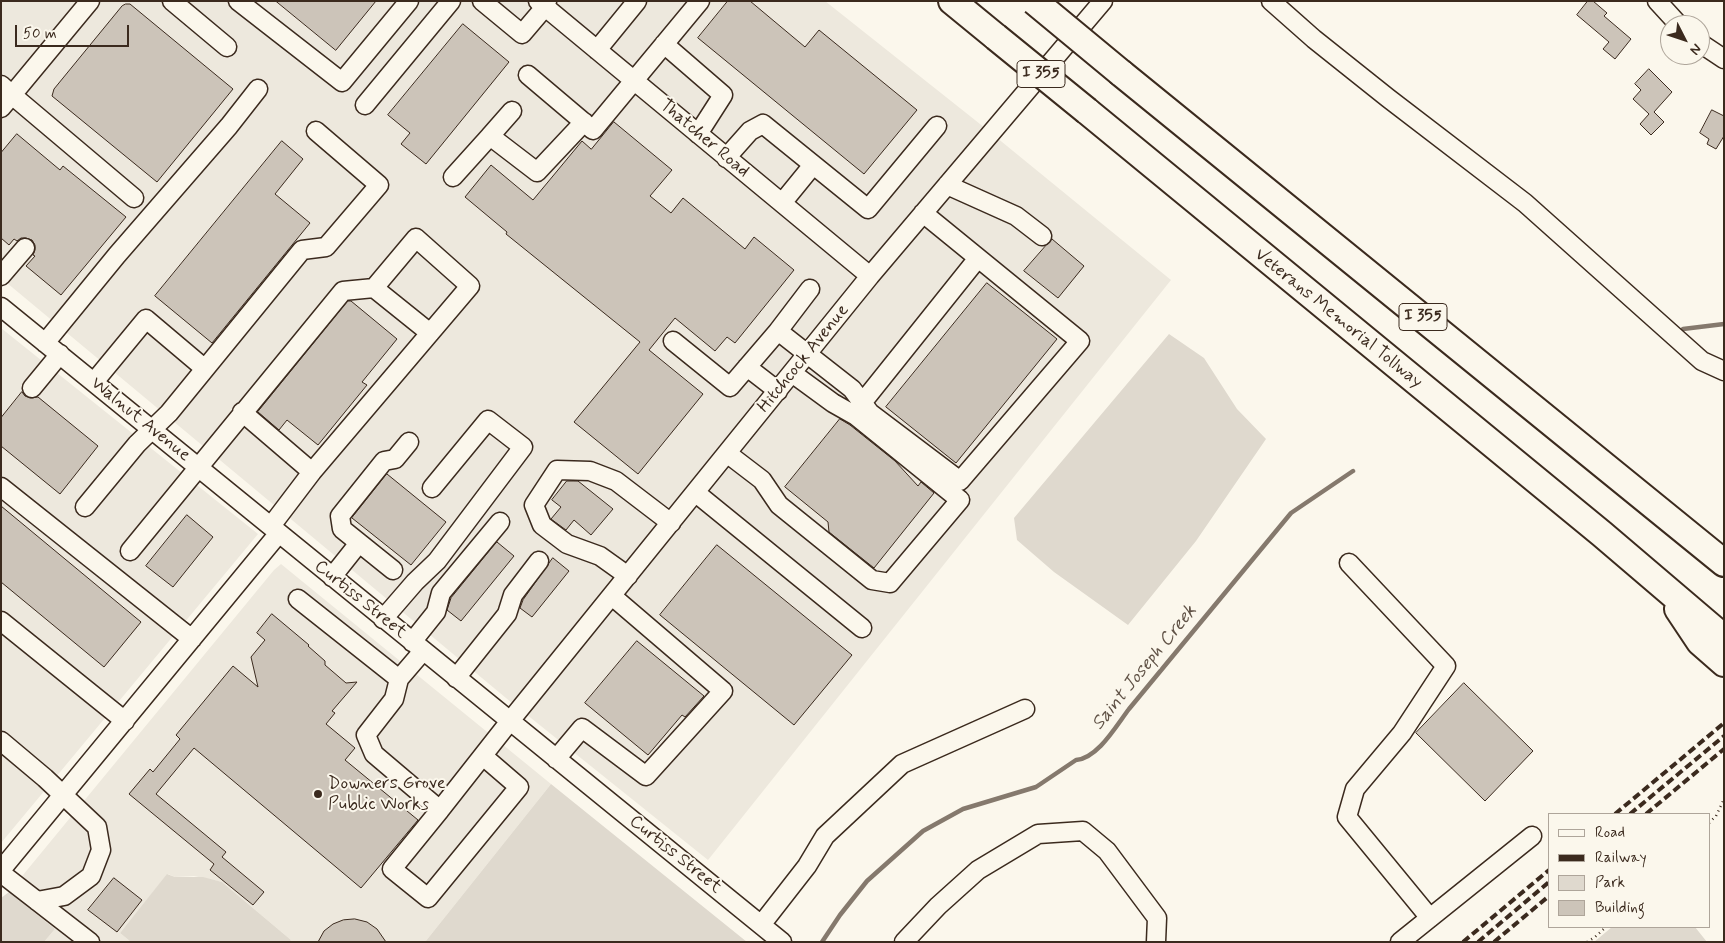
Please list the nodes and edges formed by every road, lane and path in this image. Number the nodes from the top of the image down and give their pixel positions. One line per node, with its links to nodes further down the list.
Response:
1 (90, 1): 24 (street)
2 (172, 1): 17 (street)
3 (238, 1): 4 (street)
4 (408, 1)
5 (450, 1): 25 (street)
6 (482, 1): 13 (street)
7 (637, 1): 18 (street)
8 (700, 1): 16 (street)
9 (1034, 1): 78 (highway, I 355, bridge)
10 (1104, 1): 35 (street, Hitchcock Avenue)
11 (1271, 1): 55 (street)
12 (1657, 1): 15 (street)
13 (543, 3): 18 (street, Thatcher Road)
14 (953, 4): 87 (highway, Veterans Memorial Tollway / I 355, bridge)
15 (1670, 15)
16 (664, 44): 22 (street); 30 (street)
17 (227, 47)
18 (597, 50): 22 (street, Thatcher Road)
19 (1710, 50): 20 (street)
20 (1724, 59)
21 (528, 75): 27 (street)
22 (634, 80): 27 (street); 30 (street, Thatcher Road)
23 (258, 89): 50 (street)
24 (5, 96): 36 (street)
25 (365, 105)
26 (512, 110): 31 (street)
27 (584, 122): 31 (street)
28 (937, 126): 33 (street)
29 (316, 131): 54 (street)
30 (698, 134): 32 (street, Thatcher Road)
31 (490, 136): 34 (street)
32 (726, 158): 33 (street); 37 (street, Thatcher Road)
33 (813, 165): 37 (street)
34 (453, 177)
35 (947, 186): 38 (street, Hitchcock Avenue); 39 (street)
36 (134, 198)
37 (782, 203): 43 (street, Thatcher Road)
38 (923, 214): 41 (street); 43 (street, Hitchcock Avenue)
39 (1042, 236)
40 (25, 248): 42 (street)
41 (978, 258): 60 (street); 60 (street)
42 (1, 276)
43 (870, 276): 52 (street, Hitchcock Avenue)
44 (374, 288): 48 (street); 48 (street); 61 (street)
45 (810, 289): 47 (street)
46 (2, 311): 50 (street, Walnut Avenue)
47 (778, 331): 52 (street); 53 (street)
48 (430, 333): 66 (street)
49 (673, 341): 53 (street)
50 (45, 343): 51 (street, Walnut Avenue)
51 (60, 354): 57 (street, Walnut Avenue); 58 (street)
52 (807, 354): 56 (street, Hitchcock Avenue); 60 (street)
53 (747, 367): 59 (street)
54 (204, 368): 57 (street); 62 (street)
55 (1724, 371)
56 (792, 373): 59 (street, Hitchcock Avenue); 64 (street)
57 (94, 382): 62 (street, Walnut Avenue)
58 (32, 388)
59 (778, 391): 64 (street, Hitchcock Avenue)
60 (862, 403)
61 (242, 412): 65 (street); 66 (street)
62 (152, 429): 65 (street, Walnut Avenue); 70 (street)
63 (409, 442): 74 (street)
64 (728, 454): 69 (street, Hitchcock Avenue)
65 (199, 467): 73 (street, Walnut Avenue); 75 (street)
66 (312, 472): 73 (street)
67 (1, 487): 88 (street)
68 (432, 488): 84 (street)
69 (696, 493): 72 (street, Hitchcock Avenue); 86 (street)
70 (85, 506)
71 (500, 522): 89 (street)
72 (671, 523): 80 (street, Hitchcock Avenue); 80 (street)
73 (275, 529): 81 (street, Curtiss Street); 88 (street)
74 (359, 543): 79 (street); 81 (street)
75 (130, 551)
76 (539, 561): 91 (street)
77 (1348, 563): 106 (street)
78 (1724, 563)
79 (393, 570)
80 (628, 576): 82 (street, Hitchcock Avenue)
81 (332, 577): 84 (street, Curtiss Street)
82 (612, 596): 95 (street, Hitchcock Avenue); 98 (street)
83 (298, 599): 92 (street)
84 (383, 619): 89 (street, Curtiss Street)
85 (1, 621): 94 (street)
86 (862, 628)
87 (1712, 636): 90 (highway, Veterans Memorial Tollway)
88 (192, 640): 94 (street)
89 (418, 647): 91 (street, Curtiss Street); 92 (street)
90 (1724, 664)
91 (456, 678): 95 (street, Curtiss Street)
92 (399, 679): 101 (street)
93 (1025, 709): 107 (street)
94 (125, 721): 99 (street)
95 (510, 721): 97 (street, Hitchcock Avenue); 98 (street, Curtiss Street)
96 (1, 741): 99 (street)
97 (483, 756): 101 (street, Hitchcock Avenue); 101 (street, Hitchcock Avenue)
98 (556, 759): 107 (street, Curtiss Street)
99 (64, 796): 104 (street); 105 (street)
100 (1724, 799): 102 (path)
101 (440, 810)
102 (1710, 822)
103 (1532, 836): 106 (street)
104 (1, 872): 105 (street)
105 (37, 901): 109 (street)
106 (1430, 918): 113 (street)
107 (761, 925): 110 (street, Curtiss Street)
108 (1605, 928): 114 (path)
109 (90, 942)
110 (782, 942)
111 (904, 942): 112 (street)
112 (1156, 942)
113 (1400, 942)
114 (1586, 942)

